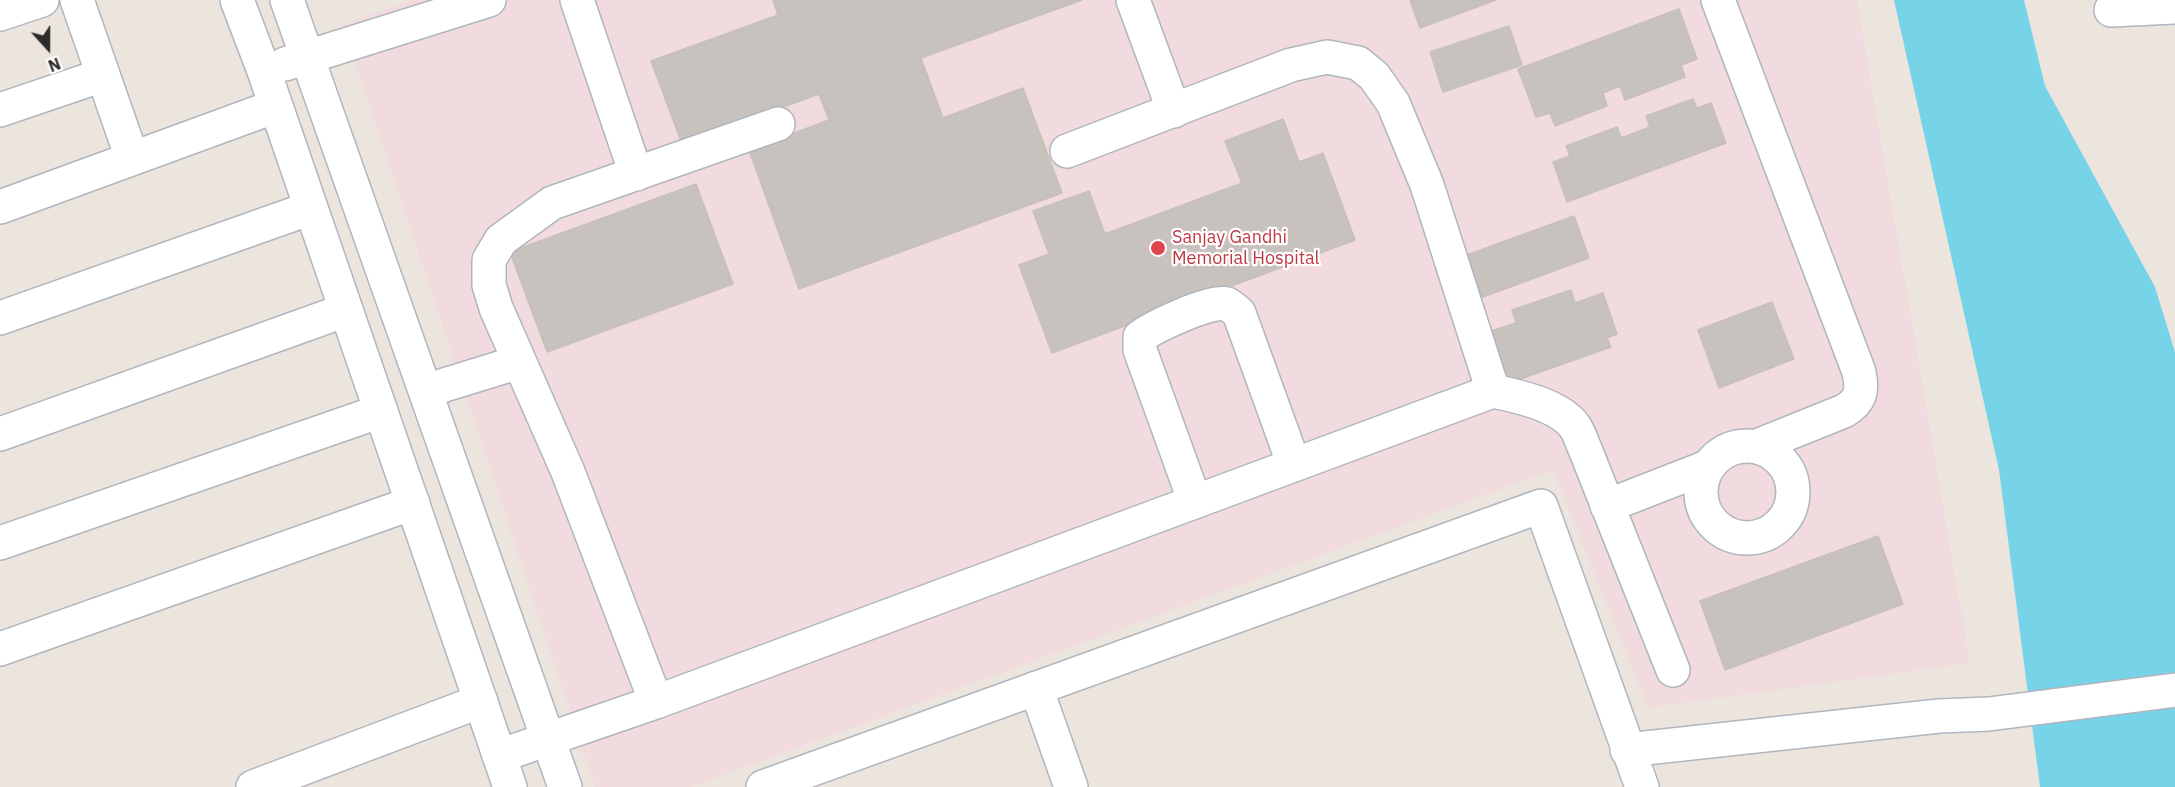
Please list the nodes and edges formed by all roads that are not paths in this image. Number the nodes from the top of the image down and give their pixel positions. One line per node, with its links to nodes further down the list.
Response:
1 (42, 0): 11 (street)
2 (77, 0): 14 (street)
3 (237, 0): 13 (street)
4 (287, 0): 12 (street)
5 (489, 0): 12 (street)
6 (577, 0): 21 (street)
7 (1134, 0): 17 (street)
8 (1718, 0): 31 (street)
9 (2175, 7): 10 (street)
10 (2111, 10)
11 (0, 14)
12 (307, 57): 13 (street); 27 (street)
13 (264, 71): 15 (street)
14 (103, 75): 16 (street); 20 (street)
15 (276, 106): 20 (street); 23 (street)
16 (0, 110)
17 (1174, 111): 19 (street); 28 (street)
18 (778, 124): 21 (street)
19 (1067, 151)
20 (132, 158): 22 (street)
21 (636, 174): 26 (street)
22 (0, 207)
23 (311, 208): 24 (street); 25 (street)
24 (346, 310): 29 (street); 30 (street)
25 (0, 318)
26 (519, 362): 27 (street); 45 (street)
27 (425, 391): 38 (street)
28 (1493, 391): 32 (street); 36 (street)
29 (381, 411): 35 (street); 37 (street)
30 (0, 434)
31 (1758, 446): 33 (street); 33 (street)
32 (1294, 465): 34 (street); 34 (street)
33 (1707, 467): 36 (street)
34 (1195, 502): 45 (street)
35 (413, 503): 39 (street); 40 (street)
36 (1607, 506): 41 (street)
37 (0, 543)
38 (483, 555): 39 (street); 46 (street)
39 (437, 573): 44 (street)
40 (0, 649)
41 (1673, 670)
42 (1036, 688): 47 (street); 52 (street); 53 (street)
43 (2175, 690): 47 (street)
44 (481, 700): 48 (street); 49 (street)
45 (656, 702): 46 (street)
46 (548, 739): 48 (street); 51 (street)
47 (1628, 750): 54 (street)
48 (499, 756): 50 (street)
49 (253, 787)
50 (510, 787)
51 (565, 787)
52 (763, 787)
53 (1070, 787)
54 (1642, 787)

